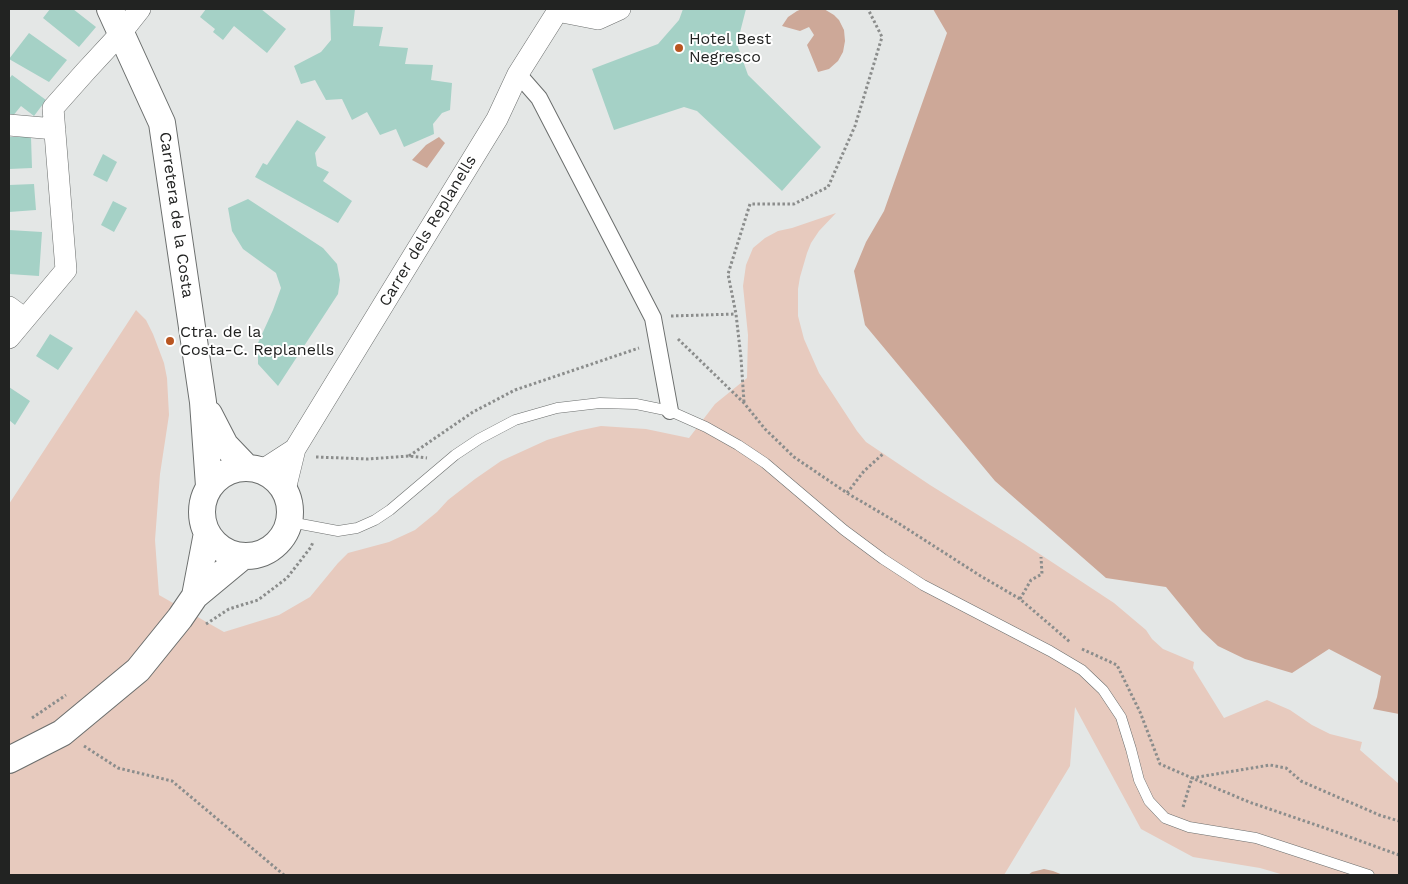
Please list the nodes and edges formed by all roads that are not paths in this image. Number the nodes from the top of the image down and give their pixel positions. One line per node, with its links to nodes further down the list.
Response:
1 (110, 9): 5 (street, Carretera de la Costa)
2 (140, 9): 5 (street)
3 (620, 9): 4 (street, Carrer dels Replanells)
4 (558, 10): 6 (street, Carrer dels Replanells)
5 (121, 33): 8 (street); 11 (street, Carretera de la Costa)
6 (518, 74): 12 (street); 13 (street, Carrer dels Replanells)
7 (9, 125): 8 (street)
8 (55, 129): 9 (street)
9 (17, 313): 10 (street)
10 (9, 338)
11 (203, 402): 14 (street, Carretera de la Costa); 15 (street, Carretera de la Costa)
12 (670, 411): 17 (lane); 22 (lane)
13 (295, 449): 14 (street, Carrer dels Replanells); 16 (street, Carrer dels Replanells)
14 (254, 469): 15 (street); 16 (street)
15 (209, 486): 18 (street)
16 (285, 490): 17 (street)
17 (290, 522): 19 (street)
18 (207, 533): 19 (street); 20 (street)
19 (242, 556): 20 (street)
20 (195, 596): 21 (street)
21 (9, 760)
22 (1369, 875)

